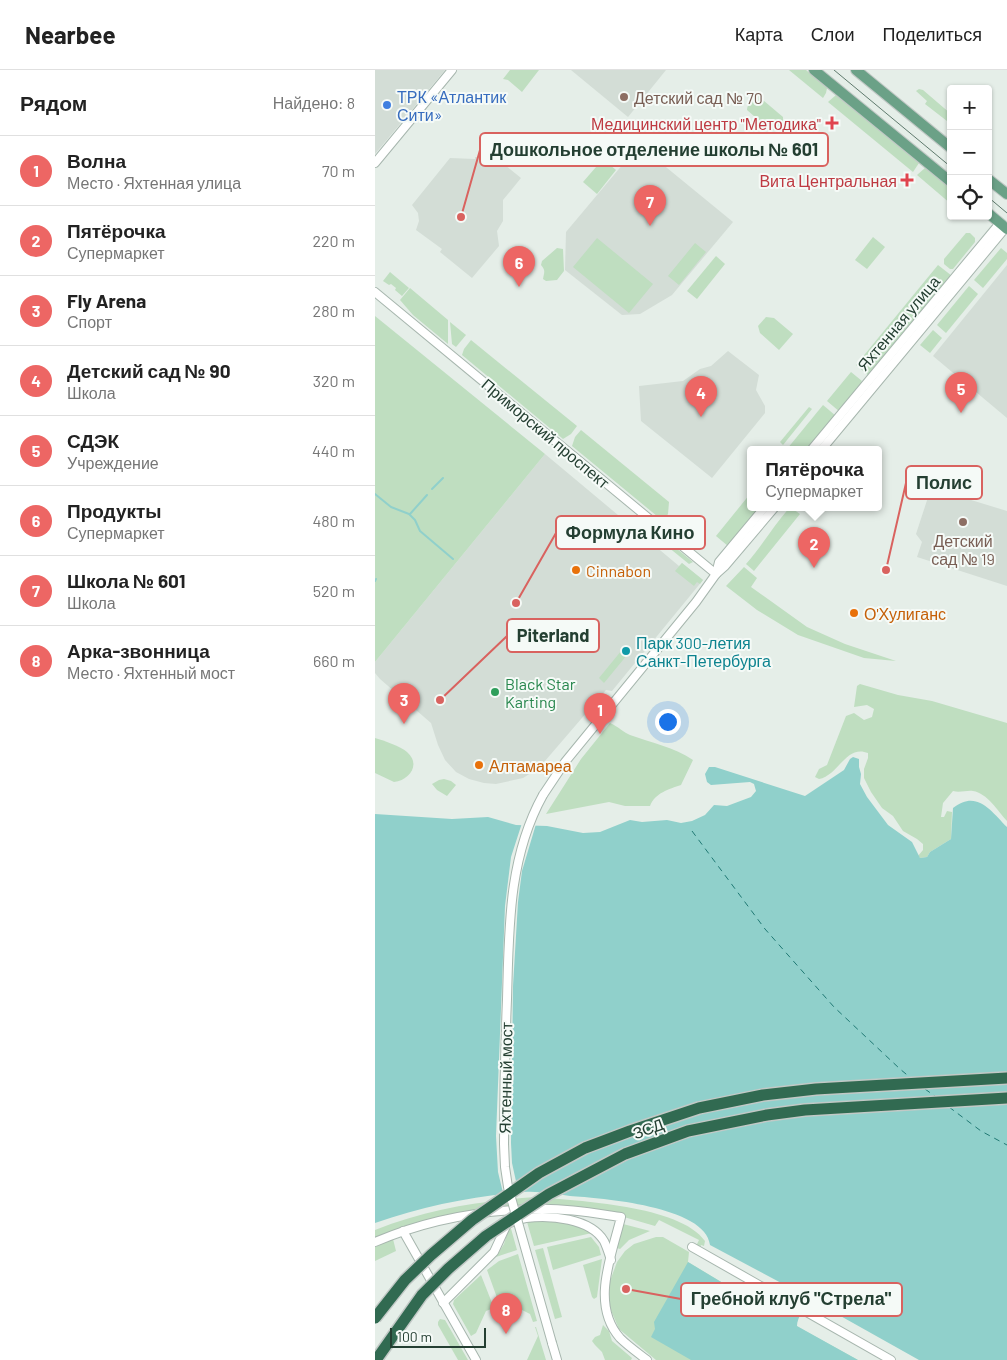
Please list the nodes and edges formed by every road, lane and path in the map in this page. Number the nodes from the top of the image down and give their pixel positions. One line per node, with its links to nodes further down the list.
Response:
1 (452, 70): 5 (street)
2 (814, 70): 6 (main road)
3 (856, 70): 4 (main road)
4 (947, 145)
5 (375, 163)
6 (947, 179)
7 (992, 182): 8 (main road)
8 (1007, 194)
9 (992, 216): 10 (main road)
10 (1005, 224): 12 (street, Яхтенная улица); 13 (street, Яхтенная улица)
11 (375, 292): 16 (street, Приморский проспект)
12 (816, 446)
13 (824, 446)
14 (762, 511): 16 (street)
15 (772, 511): 16 (street)
16 (716, 574): 27 (street, Яхтенный мост, bridge)
17 (1007, 1078): 24 (highway, ЗСД, bridge)
18 (1007, 1098): 25 (highway, ЗСД, bridge)
19 (403, 1231): 20 (street); 22 (street); 23 (street)
20 (375, 1242)
21 (692, 1247): 29 (street)
22 (611, 1260): 23 (street); 28 (street)
23 (443, 1303): 26 (street)
24 (375, 1318)
25 (376, 1360)
26 (477, 1360)
27 (557, 1360)
28 (647, 1360)
29 (891, 1360)

